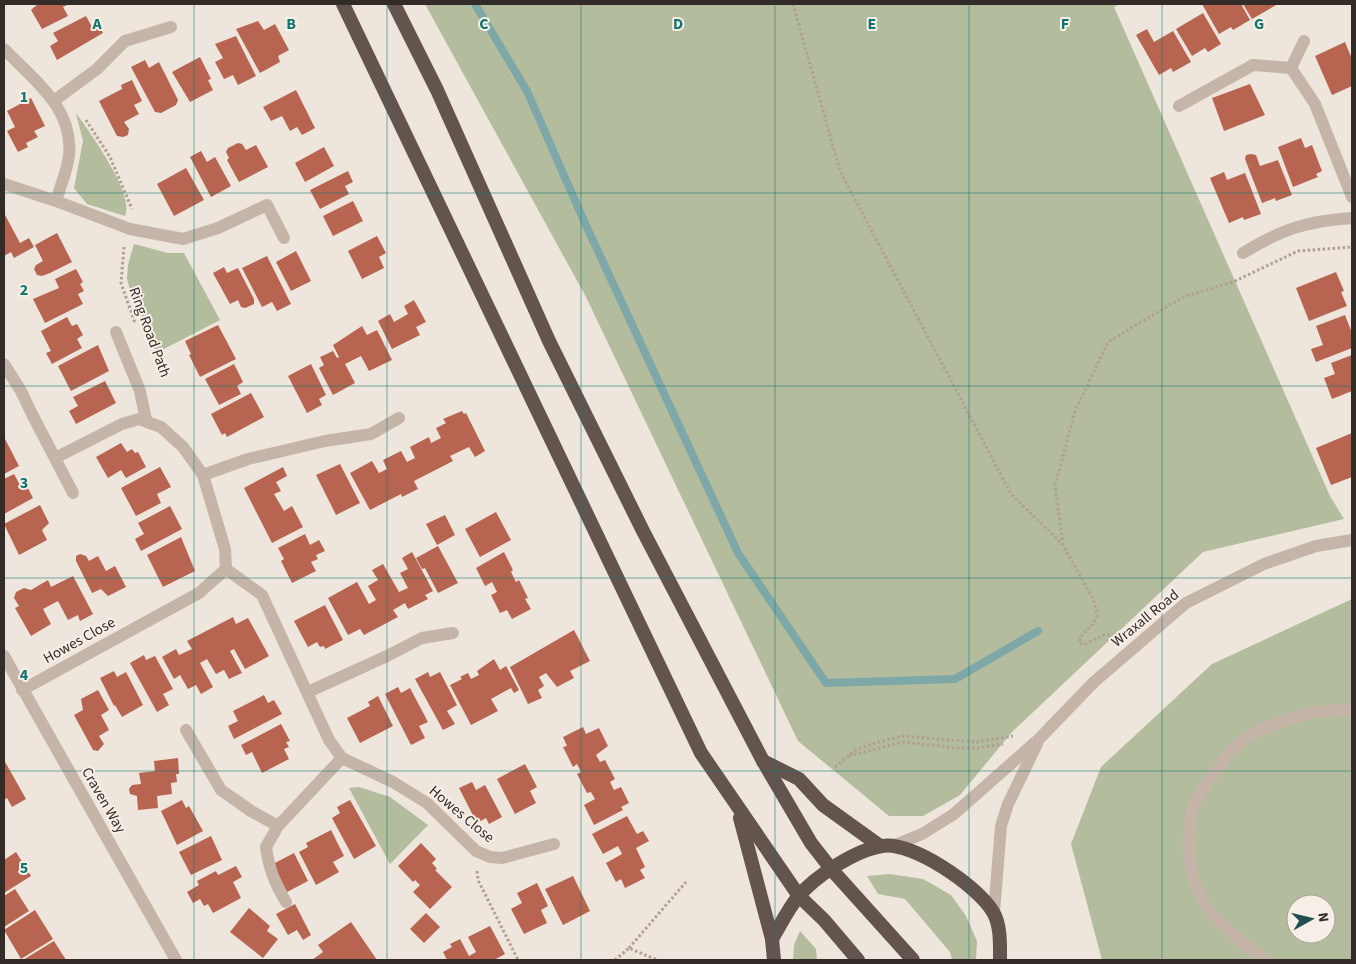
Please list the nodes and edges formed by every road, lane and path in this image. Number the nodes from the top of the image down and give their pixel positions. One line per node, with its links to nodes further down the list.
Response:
1 (343, 4): 42 (highway)
2 (394, 4): 40 (highway)
3 (792, 4): 28 (path)
4 (171, 26): 8 (street)
5 (1304, 41): 7 (street)
6 (4, 49): 8 (street)
7 (1291, 68): 9 (street); 12 (street)
8 (55, 100): 13 (street)
9 (1179, 106)
10 (85, 118): 15 (path, Ring Road Path)
11 (4, 184): 13 (street)
12 (1352, 197)
13 (56, 201): 15 (street)
14 (1352, 218): 18 (street)
15 (130, 229): 16 (street); 19 (path, Ring Road Path)
16 (284, 238)
17 (1352, 247): 28 (path)
18 (1243, 253)
19 (137, 329)
20 (116, 332): 23 (street)
21 (4, 364): 24 (street)
22 (398, 418): 25 (street)
23 (146, 420): 24 (street); 25 (street)
24 (56, 458): 26 (street)
25 (203, 475): 29 (street)
26 (73, 493)
27 (1352, 540): 31 (street, Wraxall Road)
28 (1063, 545): 31 (path)
29 (226, 569): 33 (street, Howes Close); 34 (street)
30 (453, 633): 34 (street)
31 (1126, 654): 38 (street, Wraxall Road)
32 (4, 656): 33 (street, Craven Way)
33 (22, 690): 55 (street, Craven Way)
34 (308, 692): 39 (street)
35 (1352, 711): 63 (street)
36 (186, 730): 43 (street)
37 (1015, 736): 41 (path)
38 (1039, 739): 45 (street, Wraxall Road); 52 (street, Wraxall Road)
39 (342, 758): 43 (street); 47 (street, Howes Close)
40 (763, 761): 46 (highway); 48 (highway)
41 (835, 767)
42 (738, 809): 50 (highway); 53 (highway)
43 (278, 826): 51 (street)
44 (554, 844): 47 (street, Howes Close)
45 (895, 845): 46 (highway); 52 (highway)
46 (880, 846): 48 (highway)
47 (476, 851): 56 (path)
48 (832, 870): 50 (highway); 61 (highway)
49 (686, 882): 54 (path)
50 (799, 896): 53 (highway); 60 (highway)
51 (286, 902)
52 (994, 912): 62 (highway)
53 (772, 939): 59 (highway)
54 (629, 948): 57 (path); 58 (path)
55 (176, 960)
56 (518, 960)
57 (614, 960)
58 (657, 960)
59 (774, 960)
60 (858, 960)
61 (913, 960)
62 (1000, 960)
63 (1266, 960)

